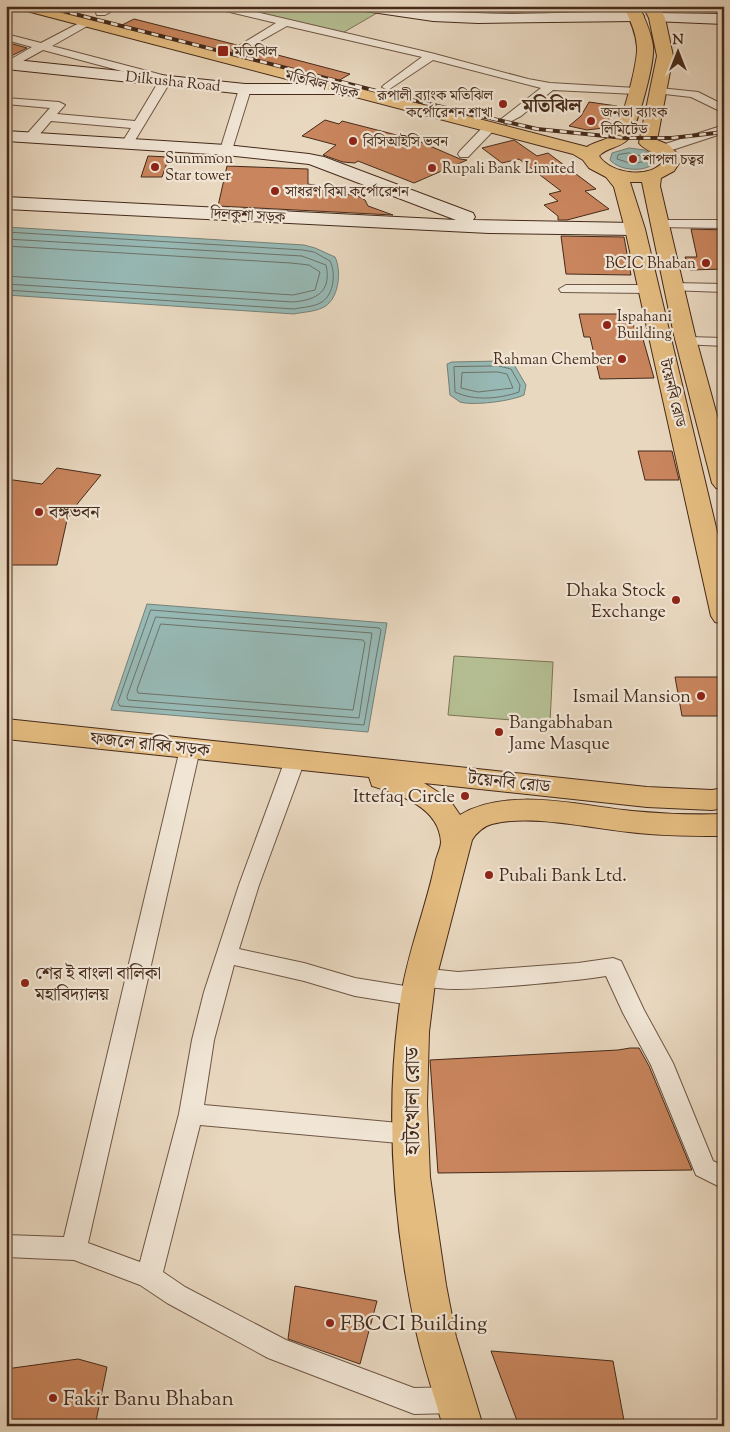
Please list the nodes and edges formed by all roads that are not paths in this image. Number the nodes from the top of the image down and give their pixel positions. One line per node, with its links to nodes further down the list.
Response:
1 (24, 6): 10 (main road, মতিঝিল সড়ক)
2 (72, 6): 5 (main road, মতিঝিল সড়ক)
3 (217, 6): 11 (street)
4 (365, 6): 6 (street)
5 (108, 10): 14 (main road, মতিঝিল সড়ক)
6 (439, 11): 7 (street)
7 (634, 11): 22 (main road)
8 (654, 12): 9 (street); 23 (main road)
9 (724, 19)
10 (85, 23): 13 (street); 21 (main road, মতিঝিল সড়ক)
11 (284, 23): 14 (street); 15 (street)
12 (6, 38): 13 (street)
13 (41, 46): 16 (street); 17 (street)
14 (239, 50): 19 (main road, মতিঝিল সড়ক)
15 (431, 56): 18 (street); 19 (street)
16 (8, 64): 17 (street, Dilkusha Road)
17 (166, 79): 20 (street, Dilkusha Road); 30 (street)
18 (550, 86): 22 (street); 29 (street)
19 (388, 87): 29 (main road, মতিঝিল সড়ক)
20 (245, 88): 21 (street, Dilkusha Road); 38 (street)
21 (341, 89): 31 (main road, মতিঝিল সড়ক)
22 (636, 91): 35 (main road)
23 (660, 91): 24 (street); 37 (main road)
24 (694, 94): 25 (street); 27 (street)
25 (724, 96)
26 (6, 101): 28 (street)
27 (724, 110)
28 (48, 117): 30 (street); 34 (street)
29 (506, 120): 35 (main road, মতিঝিল সড়ক)
30 (138, 125): 36 (street)
31 (490, 127): 39 (street); 40 (main road, মতিঝিল সড়ক)
32 (724, 129): 37 (street)
33 (6, 136): 34 (street, দিলকুশা সড়ক)
34 (30, 138): 36 (street, দিলকুশা সড়ক)
35 (610, 142): 40 (main road)
36 (127, 144): 38 (street, দিলকুশা সড়ক)
37 (656, 146): 42 (main road)
38 (226, 150): 46 (street, দিলকুশা সড়ক)
39 (464, 154)
40 (590, 156): 41 (main road)
41 (616, 178): 42 (main road); 47 (main road, টয়েনবি রোড)
42 (652, 179): 44 (main road, টয়েনবি রোড)
43 (6, 203): 46 (street, দিলকুশা সড়ক)
44 (659, 224): 45 (street); 48 (main road, টয়েনবি রোড)
45 (724, 224)
46 (489, 226): 47 (street, দিলকুশা সড়ক)
47 (635, 229): 51 (main road, টয়েনবি রোড)
48 (673, 287): 49 (street); 52 (main road, টয়েনবি রোড)
49 (724, 288)
50 (566, 289): 51 (street)
51 (648, 289): 55 (main road, টয়েনবি রোড)
52 (687, 341): 53 (street); 54 (main road, টয়েনবি রোড)
53 (724, 342)
54 (724, 483)
55 (724, 616)
56 (6, 729): 57 (main road, ফজলে রাব্বি সড়ক)
57 (190, 749): 58 (main road, ফজলে রাব্বি সড়ক); 70 (street)
58 (295, 760): 59 (main road, টয়েনবি রোড); 63 (main road); 64 (street)
59 (518, 783): 60 (main road, টয়েনবি রোড); 61 (main road)
60 (724, 798)
61 (508, 810): 62 (main road, টয়েনবি রোড); 63 (main road, হাটখোলা রোড)
62 (724, 825)
63 (455, 841): 65 (main road, হাটখোলা রোড)
64 (226, 955): 65 (street); 66 (street)
65 (419, 987): 67 (main road, হাটখোলা রোড); 68 (street)
66 (191, 1114): 67 (street); 71 (street)
67 (410, 1134): 72 (main road, হাটখোলা রোড)
68 (724, 1178)
69 (6, 1246): 70 (street)
70 (74, 1250): 71 (street)
71 (149, 1277): 72 (street)
72 (459, 1413)

